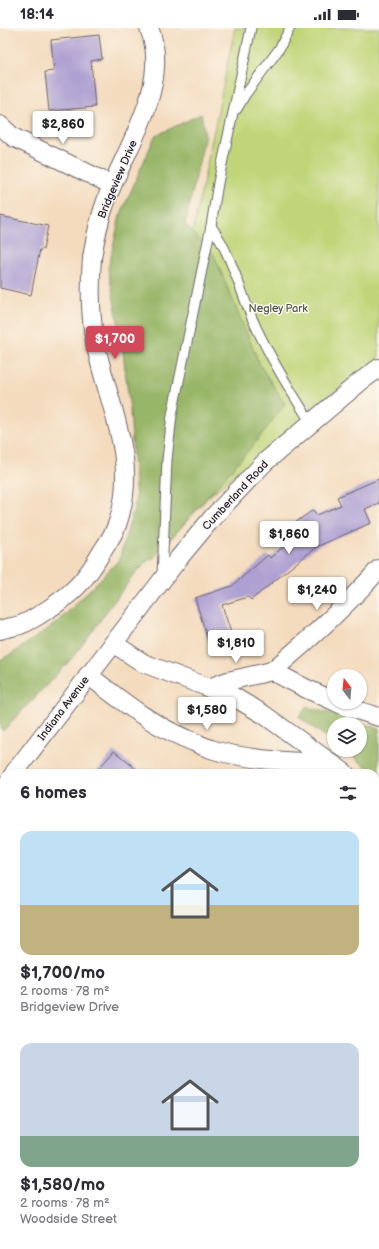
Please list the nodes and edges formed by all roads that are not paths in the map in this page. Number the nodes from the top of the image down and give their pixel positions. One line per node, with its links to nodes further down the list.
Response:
1 (149, 28): 6 (street, Bridgeview Drive)
2 (251, 28): 4 (lane)
3 (290, 28): 4 (lane)
4 (233, 116): 7 (lane)
5 (0, 125): 6 (street)
6 (112, 186): 12 (street, Bridgeview Drive)
7 (211, 226): 9 (lane); 11 (lane)
8 (379, 368): 9 (street, Cumberland Road)
9 (312, 423): 11 (street, Cumberland Road)
10 (379, 569): 14 (street)
11 (162, 580): 13 (street, Cumberland Road)
12 (0, 630)
13 (113, 643): 15 (street, Indiana Avenue); 16 (street)
14 (272, 671): 16 (street); 17 (street)
15 (88, 676): 20 (street); 21 (street, Indiana Avenue)
16 (209, 688): 20 (street)
17 (327, 698)
18 (353, 709): 19 (street)
19 (379, 717)
20 (339, 768)
21 (17, 769)

